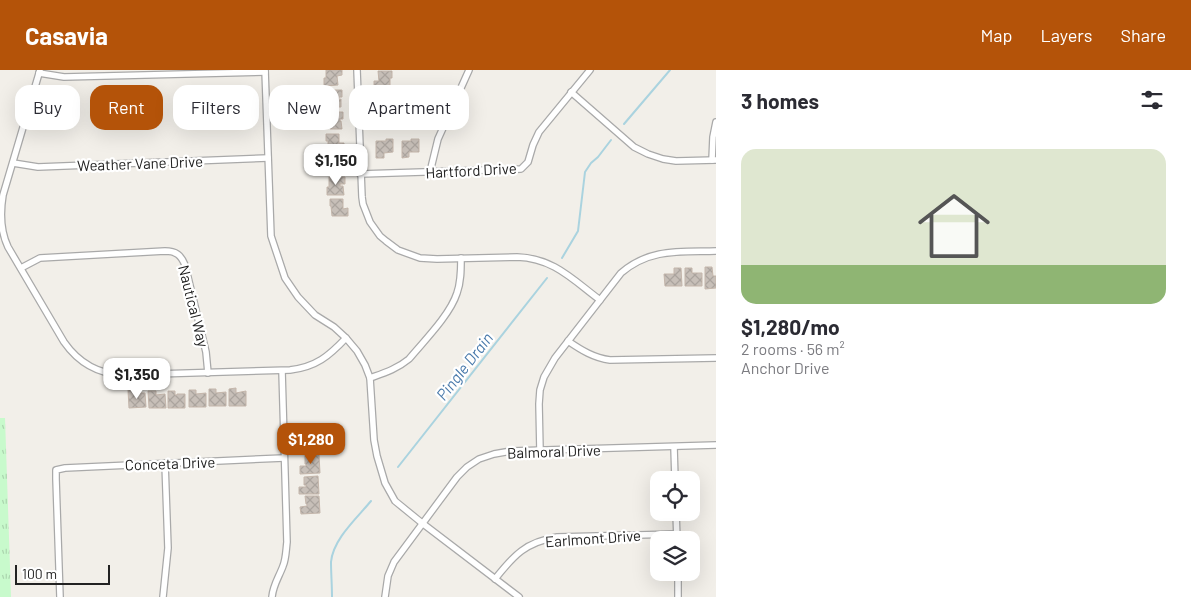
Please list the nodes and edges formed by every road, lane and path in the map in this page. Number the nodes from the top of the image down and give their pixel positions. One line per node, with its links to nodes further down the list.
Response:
1 (357, 70): 12 (street)
2 (469, 70): 11 (street)
3 (590, 70): 6 (street, Hartford Drive)
4 (40, 71): 5 (street); 10 (street)
5 (265, 71): 8 (street)
6 (571, 92): 9 (street); 11 (street, Hartford Drive)
7 (716, 122): 9 (street)
8 (268, 158): 10 (street, Weather Vane Drive); 17 (street)
9 (714, 160)
10 (12, 163): 15 (street)
11 (430, 172): 12 (street, Hartford Drive)
12 (360, 174): 14 (street)
13 (716, 251): 16 (street)
14 (461, 258): 16 (street); 22 (street)
15 (21, 268): 21 (street); 21 (street, Nautical Way)
16 (600, 300): 18 (street)
17 (346, 338): 20 (street); 22 (street)
18 (568, 341): 19 (street); 25 (street)
19 (716, 358)
20 (282, 370): 21 (street); 26 (street)
21 (208, 373)
22 (370, 378): 29 (street)
23 (716, 445): 24 (street, Balmoral Drive)
24 (674, 446): 25 (street, Balmoral Drive); 28 (street)
25 (540, 451): 29 (street, Balmoral Drive)
26 (284, 458): 27 (street, Conceta Drive); 35 (street)
27 (165, 463): 33 (street, Conceta Drive); 34 (street)
28 (675, 471)
29 (422, 524): 31 (street); 36 (street, Balmoral Drive)
30 (650, 537): 31 (street, Earlmont Drive)
31 (495, 579): 37 (street)
32 (678, 581): 38 (street)
33 (60, 597)
34 (163, 597)
35 (272, 597)
36 (385, 597)
37 (518, 597)
38 (678, 597)

